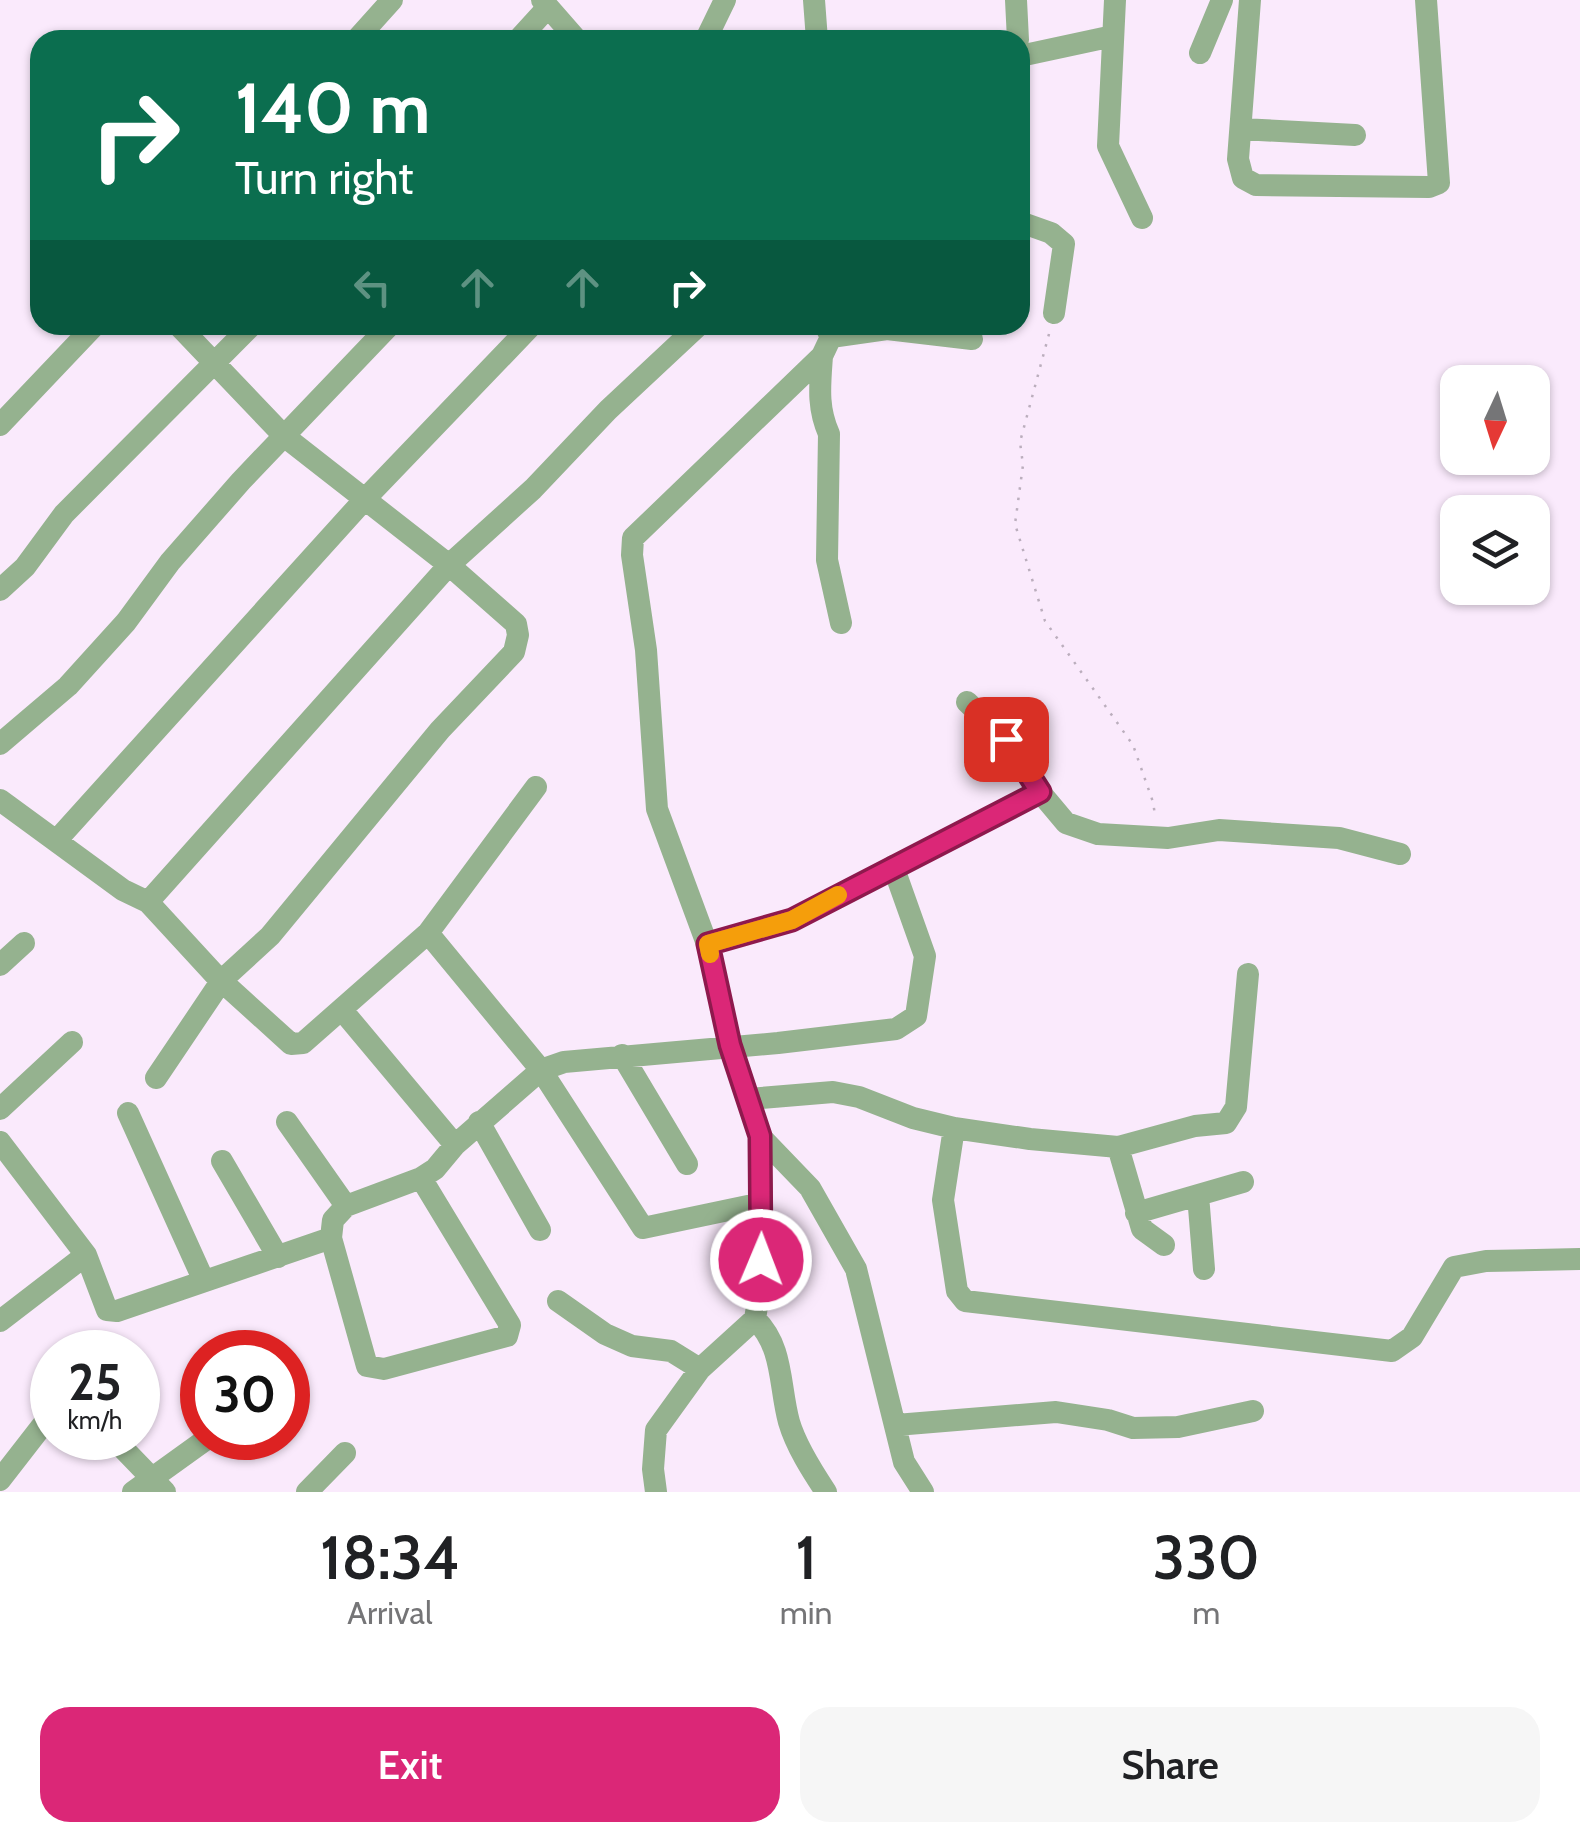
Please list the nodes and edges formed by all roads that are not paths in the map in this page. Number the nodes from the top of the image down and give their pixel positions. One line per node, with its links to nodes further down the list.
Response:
1 (392, 0): 10 (street)
2 (725, 0): 13 (street)
3 (814, 0): 14 (street)
4 (1016, 0): 15 (street)
5 (1115, 0): 16 (street)
6 (1222, 0): 17 (street)
7 (1250, 0): 19 (street)
8 (1426, 0): 19 (street)
9 (545, 4): 11 (street); 12 (street)
10 (365, 30)
11 (526, 30)
12 (567, 30)
13 (710, 30)
14 (816, 30)
15 (1018, 30)
16 (1114, 36): 18 (street); 21 (street)
17 (1200, 53)
18 (1030, 54)
19 (1241, 129): 20 (street)
20 (1354, 134)
21 (1142, 218)
22 (1030, 225): 23 (street)
23 (1054, 314)
24 (86, 335): 34 (street)
25 (187, 335): 33 (street)
26 (243, 335): 33 (street)
27 (380, 335): 35 (street)
28 (522, 335): 36 (street)
29 (688, 335): 37 (street)
30 (944, 335): 31 (street)
31 (972, 338)
32 (826, 339): 39 (street); 51 (street)
33 (215, 364): 35 (street); 38 (street)
34 (0, 426)
35 (284, 436): 36 (street); 41 (street)
36 (364, 500): 37 (street); 45 (street)
37 (450, 564): 48 (street); 54 (street)
38 (0, 590)
39 (841, 624)
40 (967, 702): 43 (street)
41 (0, 744)
42 (536, 787): 49 (street)
43 (1040, 792): 46 (street); 47 (street)
44 (0, 800): 45 (street)
45 (56, 841): 48 (street)
46 (1400, 854)
47 (893, 866): 51 (street); 57 (street)
48 (148, 902): 54 (street)
49 (428, 932): 55 (street); 59 (street)
50 (24, 944): 52 (street)
51 (708, 944): 57 (street)
52 (0, 965)
53 (1248, 974): 70 (street)
54 (222, 980): 55 (street); 60 (street)
55 (342, 1010): 69 (street)
56 (72, 1042): 62 (street)
57 (730, 1045): 58 (street); 61 (street)
58 (622, 1055): 59 (street); 72 (street)
59 (541, 1070): 65 (street); 76 (street)
60 (156, 1078)
61 (748, 1099): 66 (street); 67 (street)
62 (0, 1109)
63 (128, 1113): 86 (street)
64 (286, 1122): 77 (street)
65 (479, 1122): 69 (street); 79 (street)
66 (954, 1128): 70 (street); 84 (street)
67 (760, 1136): 76 (street); 92 (street)
68 (0, 1142): 82 (street)
69 (455, 1144): 73 (street)
70 (1118, 1147): 78 (street)
71 (222, 1161): 83 (street)
72 (687, 1164)
73 (421, 1178): 77 (street); 80 (street)
74 (1243, 1182): 75 (street)
75 (1198, 1195): 78 (street); 85 (street)
76 (762, 1203): 88 (street)
77 (346, 1206): 80 (street)
78 (1136, 1213): 81 (street)
79 (540, 1230)
80 (331, 1238): 83 (street)
81 (1164, 1245)
82 (86, 1255): 86 (street); 89 (street)
83 (278, 1256): 86 (street)
84 (1580, 1259)
85 (1204, 1268)
86 (203, 1279)
87 (558, 1300): 90 (street)
88 (756, 1319): 90 (street); 101 (street)
89 (0, 1321)
90 (700, 1369): 100 (street)
91 (1253, 1411): 92 (street)
92 (896, 1426): 102 (street)
93 (30, 1441): 97 (street)
94 (345, 1453): 99 (street)
95 (130, 1460): 98 (street)
96 (182, 1460): 98 (street)
97 (0, 1480)
98 (150, 1487)
99 (307, 1492)
100 (656, 1492)
101 (826, 1492)
102 (923, 1492)

